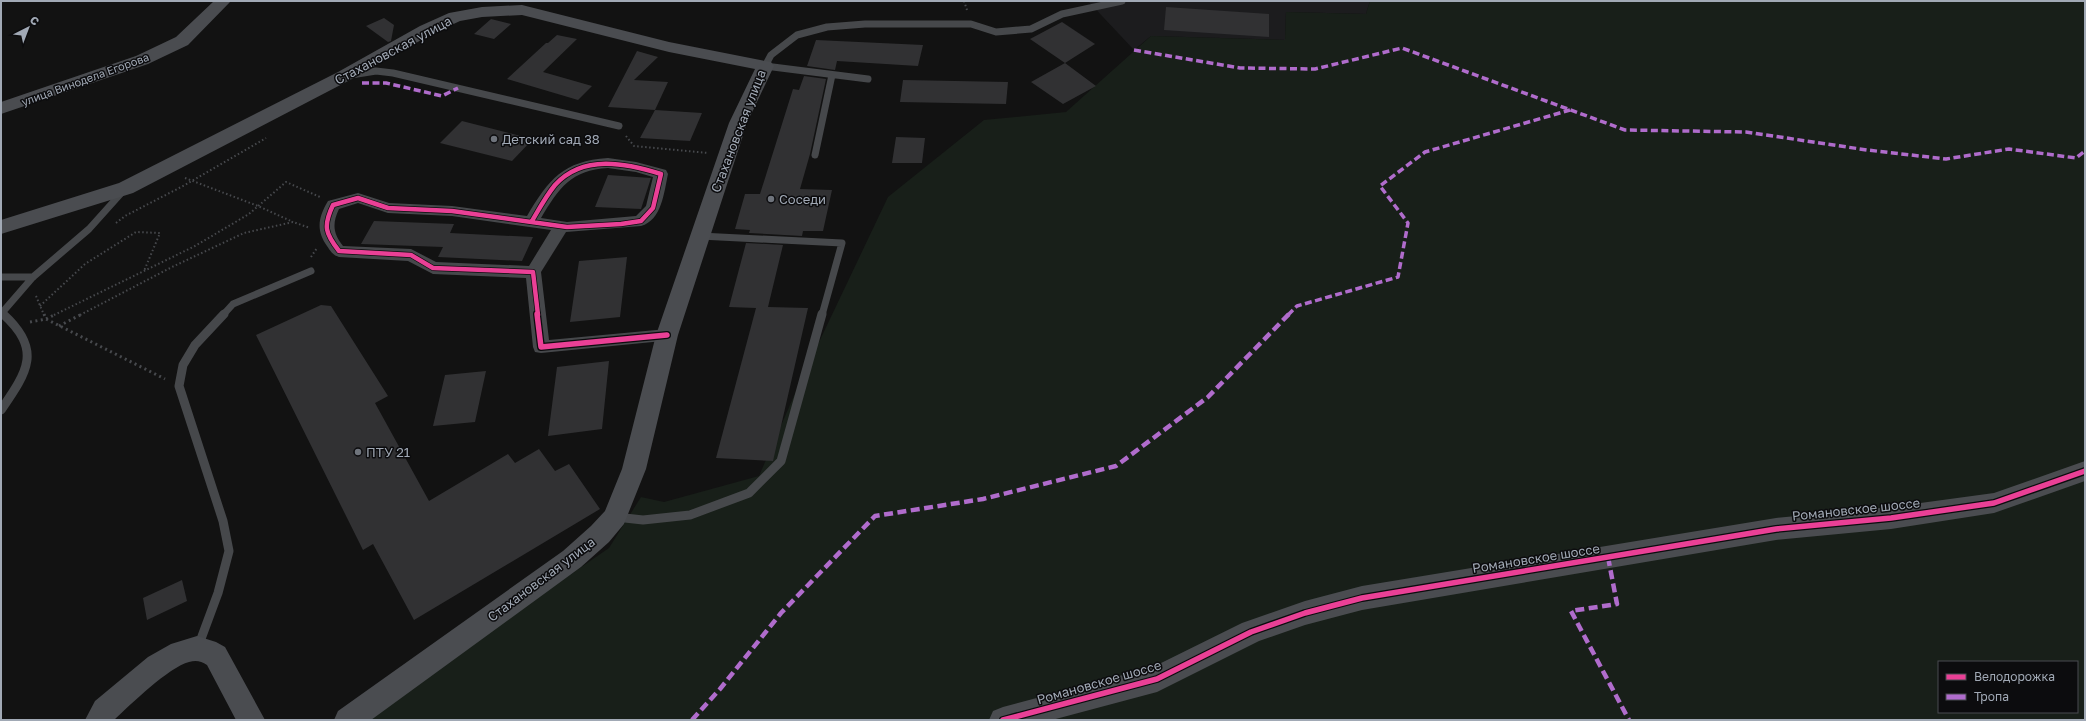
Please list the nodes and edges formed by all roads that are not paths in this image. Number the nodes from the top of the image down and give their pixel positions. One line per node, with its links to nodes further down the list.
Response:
1 (223, 1): 7 (main road, улица Винодела Егорова)
2 (1122, 1): 3 (lane)
3 (765, 66): 4 (lane); 5 (main road, Стахановская улица); 14 (main road, Стахановская улица)
4 (832, 75): 6 (lane); 9 (lane)
5 (344, 76): 8 (lane); 10 (main road, Стахановская улица)
6 (868, 79)
7 (1, 108)
8 (619, 126)
9 (815, 155)
10 (126, 188): 13 (main road, Стахановская улица); 18 (lane)
11 (532, 221): 12 (street); 12 (street); 16 (street)
12 (562, 226): 16 (street)
13 (1, 227)
14 (700, 236): 20 (main road, Стахановская улица); 23 (lane)
15 (311, 271): 24 (lane)
16 (533, 272): 20 (street)
17 (1, 277): 18 (lane)
18 (33, 277): 19 (lane)
19 (2, 314): 21 (lane)
20 (667, 335): 23 (main road, Стахановская улица)
21 (1, 410)
22 (2085, 471): 28 (main road, Романовское шоссе)
23 (615, 517): 27 (main road, Стахановская улица)
24 (198, 648): 25 (main road); 26 (main road)
25 (99, 720)
26 (251, 720)
27 (348, 720)
28 (1003, 720)

